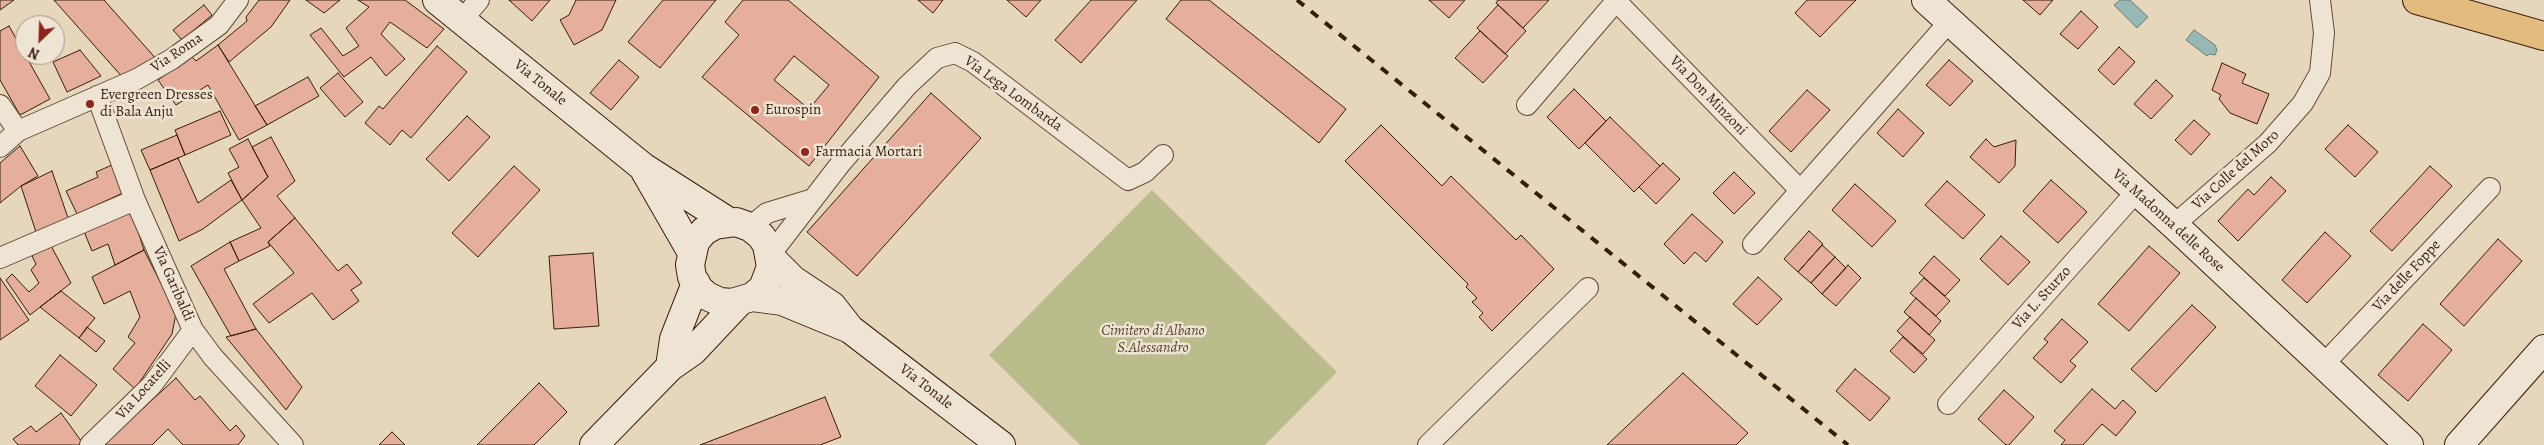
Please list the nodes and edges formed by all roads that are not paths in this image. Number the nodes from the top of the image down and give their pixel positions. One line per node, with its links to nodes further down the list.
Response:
1 (238, 0): 11 (street, Via Roma)
2 (437, 0): 7 (main road, Via Tonale)
3 (1926, 0): 8 (main road, Via Madonna delle Rose)
4 (2320, 0): 24 (street, Via Colle del Moro)
5 (2418, 0): 9 (highway); 10 (highway)
6 (1616, 1): 13 (street, Via Don Minzoni); 19 (street, Via Don Minzoni)
7 (470, 10): 17 (main road, Via Tonale)
8 (1949, 22): 19 (street); 20 (main road, Via Madonna delle Rose)
9 (2544, 24)
10 (2544, 36)
11 (97, 96): 14 (street, Via Roma); 22 (street, Via Garibaldi)
12 (0, 105): 14 (street)
13 (1527, 105)
14 (18, 131): 15 (street, Via Roma)
15 (0, 147)
16 (1163, 155): 21 (street, Via Lega Lombarda)
17 (643, 167): 23 (main road, Via Tonale); 26 (main road, Via Tonale)
18 (2490, 188): 35 (street, Via delle Foppe)
19 (1800, 190): 25 (street)
20 (2136, 192): 24 (main road, Via Madonna delle Rose); 37 (street, Via L. Sturzo)
21 (813, 199): 23 (street); 27 (street, Via Lega Lombarda)
22 (135, 200): 28 (street); 33 (street, Via Garibaldi)
23 (740, 224): 26 (main road); 27 (main road, Via Tonale)
24 (2174, 225): 35 (main road, Via Madonna delle Rose)
25 (1753, 244)
26 (691, 251): 29 (main road, Via Tonale)
27 (771, 256): 31 (main road); 32 (main road, Via Tonale)
28 (0, 258)
29 (696, 283): 31 (main road, Via Tonale); 36 (main road)
30 (1588, 288): 42 (street)
31 (746, 299): 32 (main road, Via Tonale); 36 (main road)
32 (850, 329): 41 (main road, Via Tonale)
33 (193, 330): 38 (street, Via Locatelli); 39 (street, Via Garibaldi)
34 (2544, 349): 44 (main road)
35 (2323, 365): 43 (main road, Via Madonna delle Rose)
36 (670, 367): 40 (main road)
37 (1948, 404)
38 (90, 445)
39 (293, 445)
40 (594, 445)
41 (1001, 445)
42 (1428, 445)
43 (2410, 445)
44 (2459, 445)

